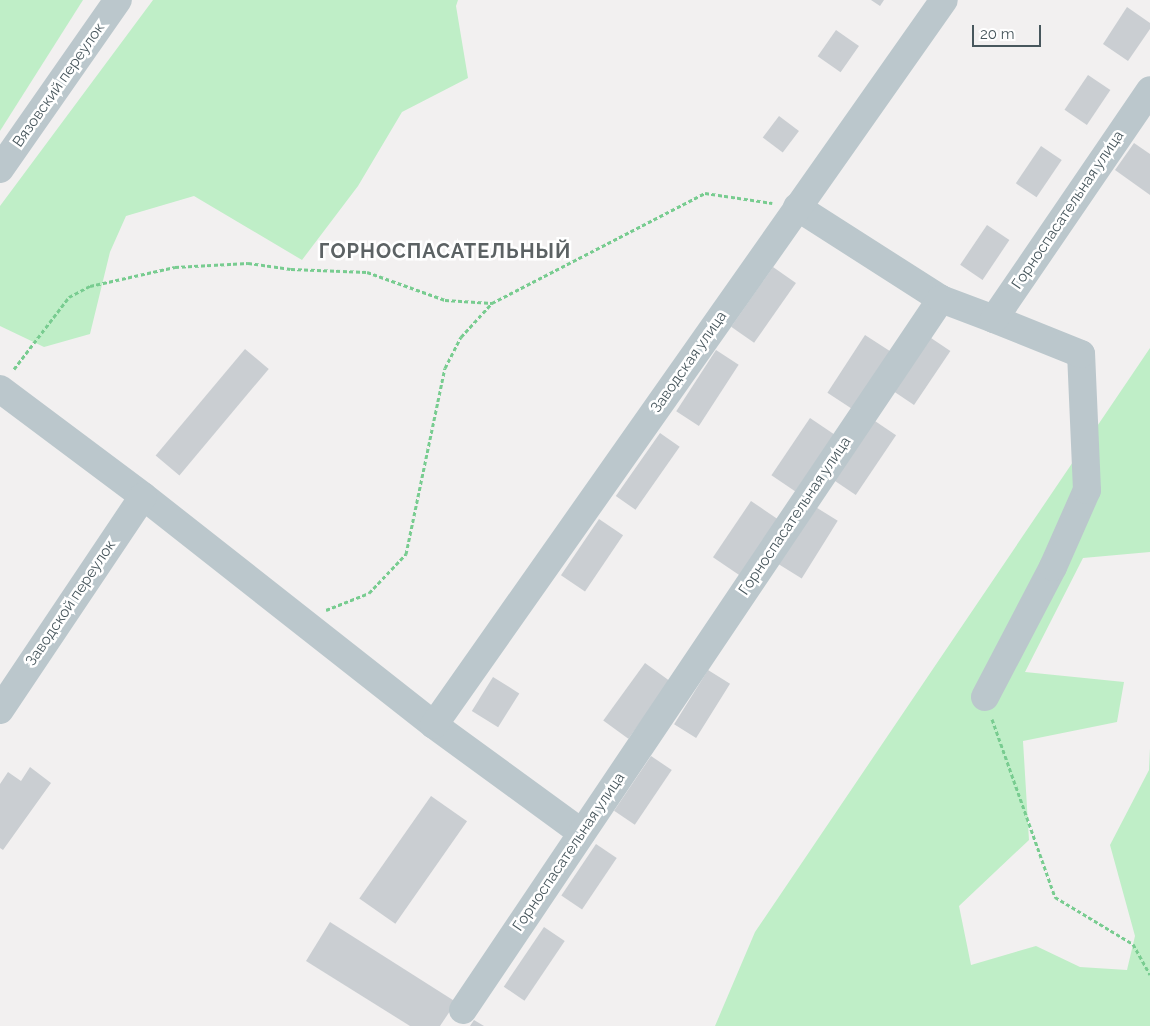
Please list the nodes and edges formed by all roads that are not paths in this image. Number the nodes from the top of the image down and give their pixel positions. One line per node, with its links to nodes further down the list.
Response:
1 (118, 0): 4 (street, Вязовский переулок)
2 (944, 0): 5 (street, Заводская улица)
3 (1150, 90): 7 (street, Горноспасательная улица)
4 (0, 169)
5 (797, 207): 6 (street); 12 (street, Заводская улица)
6 (941, 299): 7 (street); 13 (street, Горноспасательная улица)
7 (994, 319): 10 (street)
8 (6, 380): 9 (street)
9 (143, 496): 11 (street, Заводской переулок); 12 (street)
10 (985, 698)
11 (0, 710)
12 (434, 726): 13 (street)
13 (582, 833): 14 (street, Горноспасательная улица)
14 (463, 1010)

